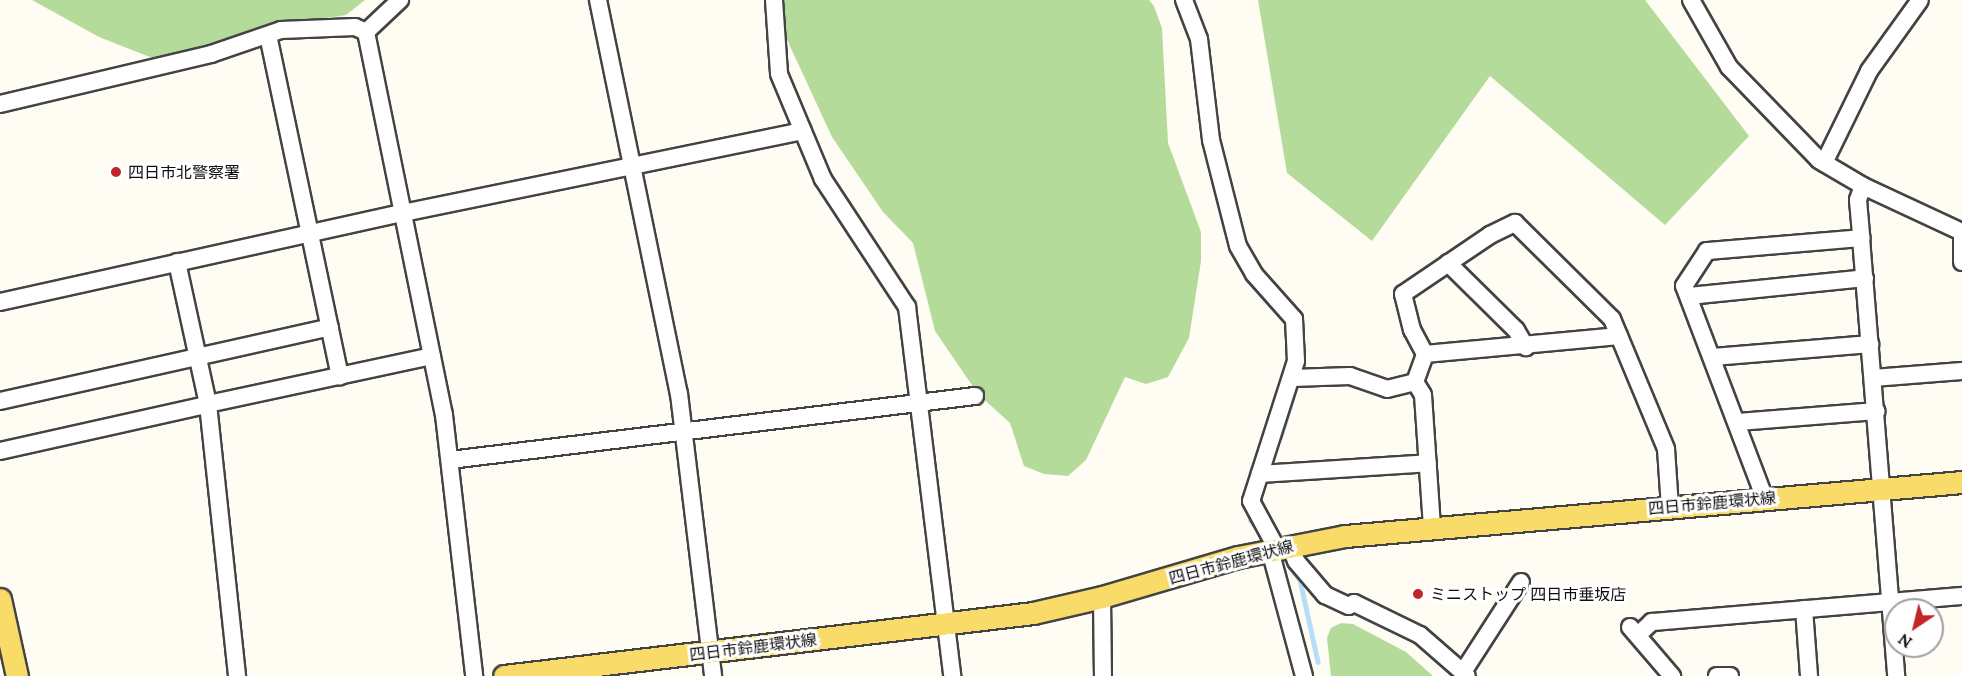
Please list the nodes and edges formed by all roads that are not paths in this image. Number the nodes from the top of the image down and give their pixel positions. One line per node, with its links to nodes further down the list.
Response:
1 (400, 0): 7 (street)
2 (598, 0): 12 (street)
3 (774, 0): 10 (street)
4 (1184, 0): 35 (street)
5 (1690, 0): 11 (street)
6 (1920, 0): 11 (street)
7 (366, 32): 8 (street); 14 (street)
8 (268, 34): 9 (street); 16 (street)
9 (0, 104)
10 (803, 131): 12 (street); 39 (street)
11 (1824, 164): 13 (street)
12 (633, 169): 14 (street); 43 (street)
13 (1863, 186): 15 (street); 17 (street)
14 (403, 213): 16 (street); 29 (street)
15 (1962, 232): 18 (street)
16 (311, 233): 19 (street); 24 (street)
17 (1860, 238): 21 (street); 22 (street)
18 (1962, 261)
19 (177, 262): 23 (street); 30 (street)
20 (1448, 263): 25 (street); 27 (street); 28 (street)
21 (1865, 278): 22 (street); 26 (street)
22 (1689, 296): 31 (street)
23 (0, 302)
24 (330, 327): 30 (street); 33 (street)
25 (1619, 336): 27 (street); 51 (street)
26 (1870, 344): 31 (street); 34 (street)
27 (1526, 347): 28 (street)
28 (1425, 354): 36 (street)
29 (432, 356): 33 (street); 45 (street)
30 (198, 357): 38 (street); 40 (street)
31 (1713, 357): 42 (street)
32 (1962, 372): 34 (street)
33 (340, 375): 40 (street)
34 (1873, 378): 41 (street)
35 (1297, 379): 36 (street); 47 (street)
36 (1415, 382): 46 (street)
37 (975, 396): 39 (street)
38 (0, 400)
39 (919, 403): 43 (street); 62 (street)
40 (207, 405): 44 (street); 67 (street)
41 (1877, 411): 42 (street); 49 (street)
42 (1738, 422): 50 (street)
43 (684, 430): 45 (street); 63 (street)
44 (0, 452)
45 (450, 460): 68 (street)
46 (1428, 463): 47 (street); 52 (street)
47 (1260, 474): 53 (street)
48 (1962, 482): 49 (main road, 四日市鈴鹿環状線)
49 (1882, 489): 50 (main road, 四日市鈴鹿環状線); 57 (street)
50 (1765, 499): 51 (main road, 四日市鈴鹿環状線)
51 (1670, 507): 52 (main road, 四日市鈴鹿環状線)
52 (1432, 527): 53 (main road, 四日市鈴鹿環状線)
53 (1279, 548): 56 (main road, 四日市鈴鹿環状線); 65 (street); 73 (street)
54 (1521, 582): 65 (street)
55 (1962, 596): 58 (street)
56 (1102, 597): 62 (main road, 四日市鈴鹿環状線); 72 (street)
57 (1891, 598)
58 (1942, 598)
59 (0, 599): 66 (main road)
60 (1884, 603): 61 (street)
61 (1804, 609): 74 (street); 77 (street)
62 (946, 625): 63 (main road, 四日市鈴鹿環状線); 71 (street)
63 (710, 652): 69 (main road, 四日市鈴鹿環状線); 70 (street)
64 (1895, 658): 78 (street)
65 (1465, 674)
66 (16, 676)
67 (237, 676)
68 (474, 676)
69 (504, 676)
70 (713, 676)
71 (952, 676)
72 (1102, 676)
73 (1304, 676)
74 (1672, 676)
75 (1717, 676): 76 (street)
76 (1730, 676)
77 (1809, 676)
78 (1896, 676)

